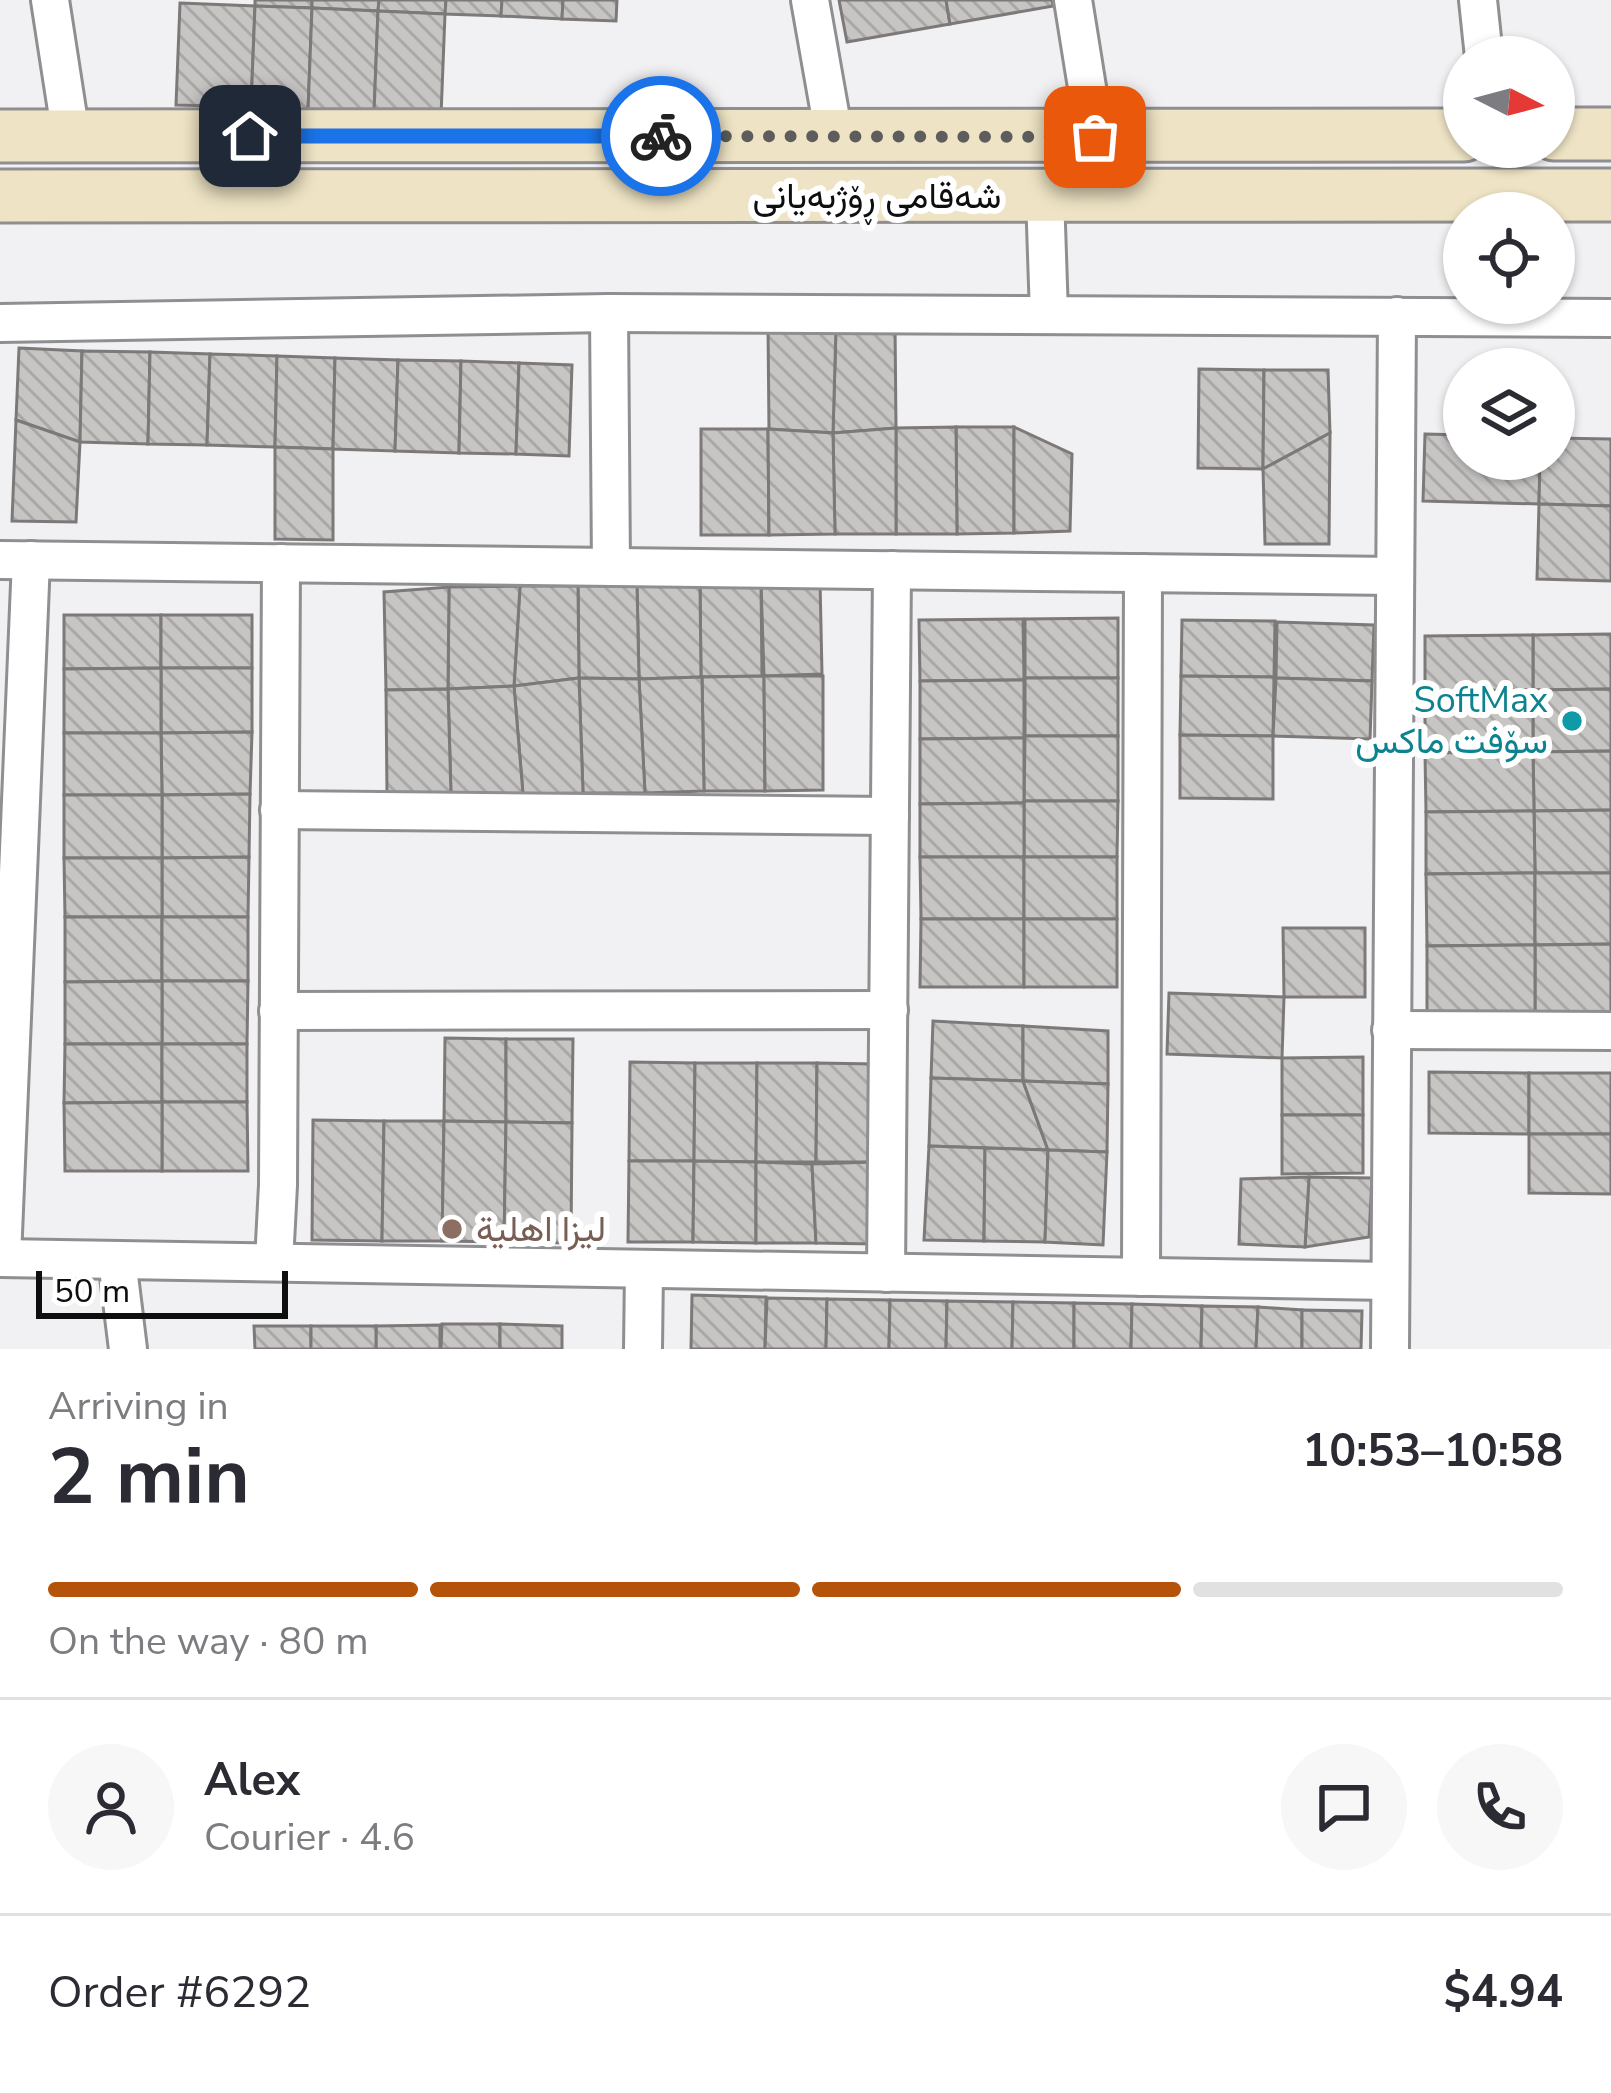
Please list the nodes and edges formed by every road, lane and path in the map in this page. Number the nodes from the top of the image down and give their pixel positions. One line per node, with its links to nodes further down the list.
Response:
1 (50, 0): 10 (street)
2 (810, 0): 12 (street)
3 (1073, 0): 13 (street)
4 (1478, 0): 5 (street)
5 (1482, 36)
6 (1575, 134): 7 (street)
7 (1611, 134)
8 (1443, 135): 13 (street, شەقامی ڕۆژبەیانی)
9 (0, 136): 10 (street, شەقامی ڕۆژبەیانی)
10 (71, 136): 11 (street, شەقامی ڕۆژبەیانی)
11 (698, 136): 12 (street, شەقامی ڕۆژبەیانی); 16 (street)
12 (834, 136): 13 (street, شەقامی ڕۆژبەیانی)
13 (1095, 137)
14 (1611, 195): 17 (street, شەقامی ڕۆژبەیانی)
15 (0, 196): 16 (street, شەقامی ڕۆژبەیانی)
16 (700, 196): 17 (street, شەقامی ڕۆژبەیانی)
17 (1045, 196): 19 (street)
18 (609, 313): 19 (street); 22 (street); 25 (street)
19 (1049, 315): 20 (street)
20 (1396, 316): 21 (street); 28 (street)
21 (1611, 318)
22 (0, 323)
23 (15, 560): 24 (street); 35 (street)
24 (281, 563): 25 (street); 29 (street)
25 (611, 567): 26 (street)
26 (892, 570): 27 (street); 30 (street)
27 (1143, 573): 28 (street); 40 (street)
28 (1394, 576): 33 (street)
29 (279, 810): 30 (street); 32 (street)
30 (890, 816): 31 (street)
31 (889, 1010): 32 (street); 39 (street)
32 (278, 1011): 37 (street)
33 (1391, 1030): 34 (street); 41 (street)
34 (1611, 1030)
35 (1, 1258): 36 (street)
36 (117, 1260): 37 (street); 42 (street)
37 (274, 1262): 38 (street)
38 (644, 1269): 39 (street); 43 (street)
39 (886, 1273): 40 (street)
40 (1141, 1277): 41 (street)
41 (1390, 1282): 44 (street)
42 (128, 1349)
43 (643, 1349)
44 (1390, 1349)

